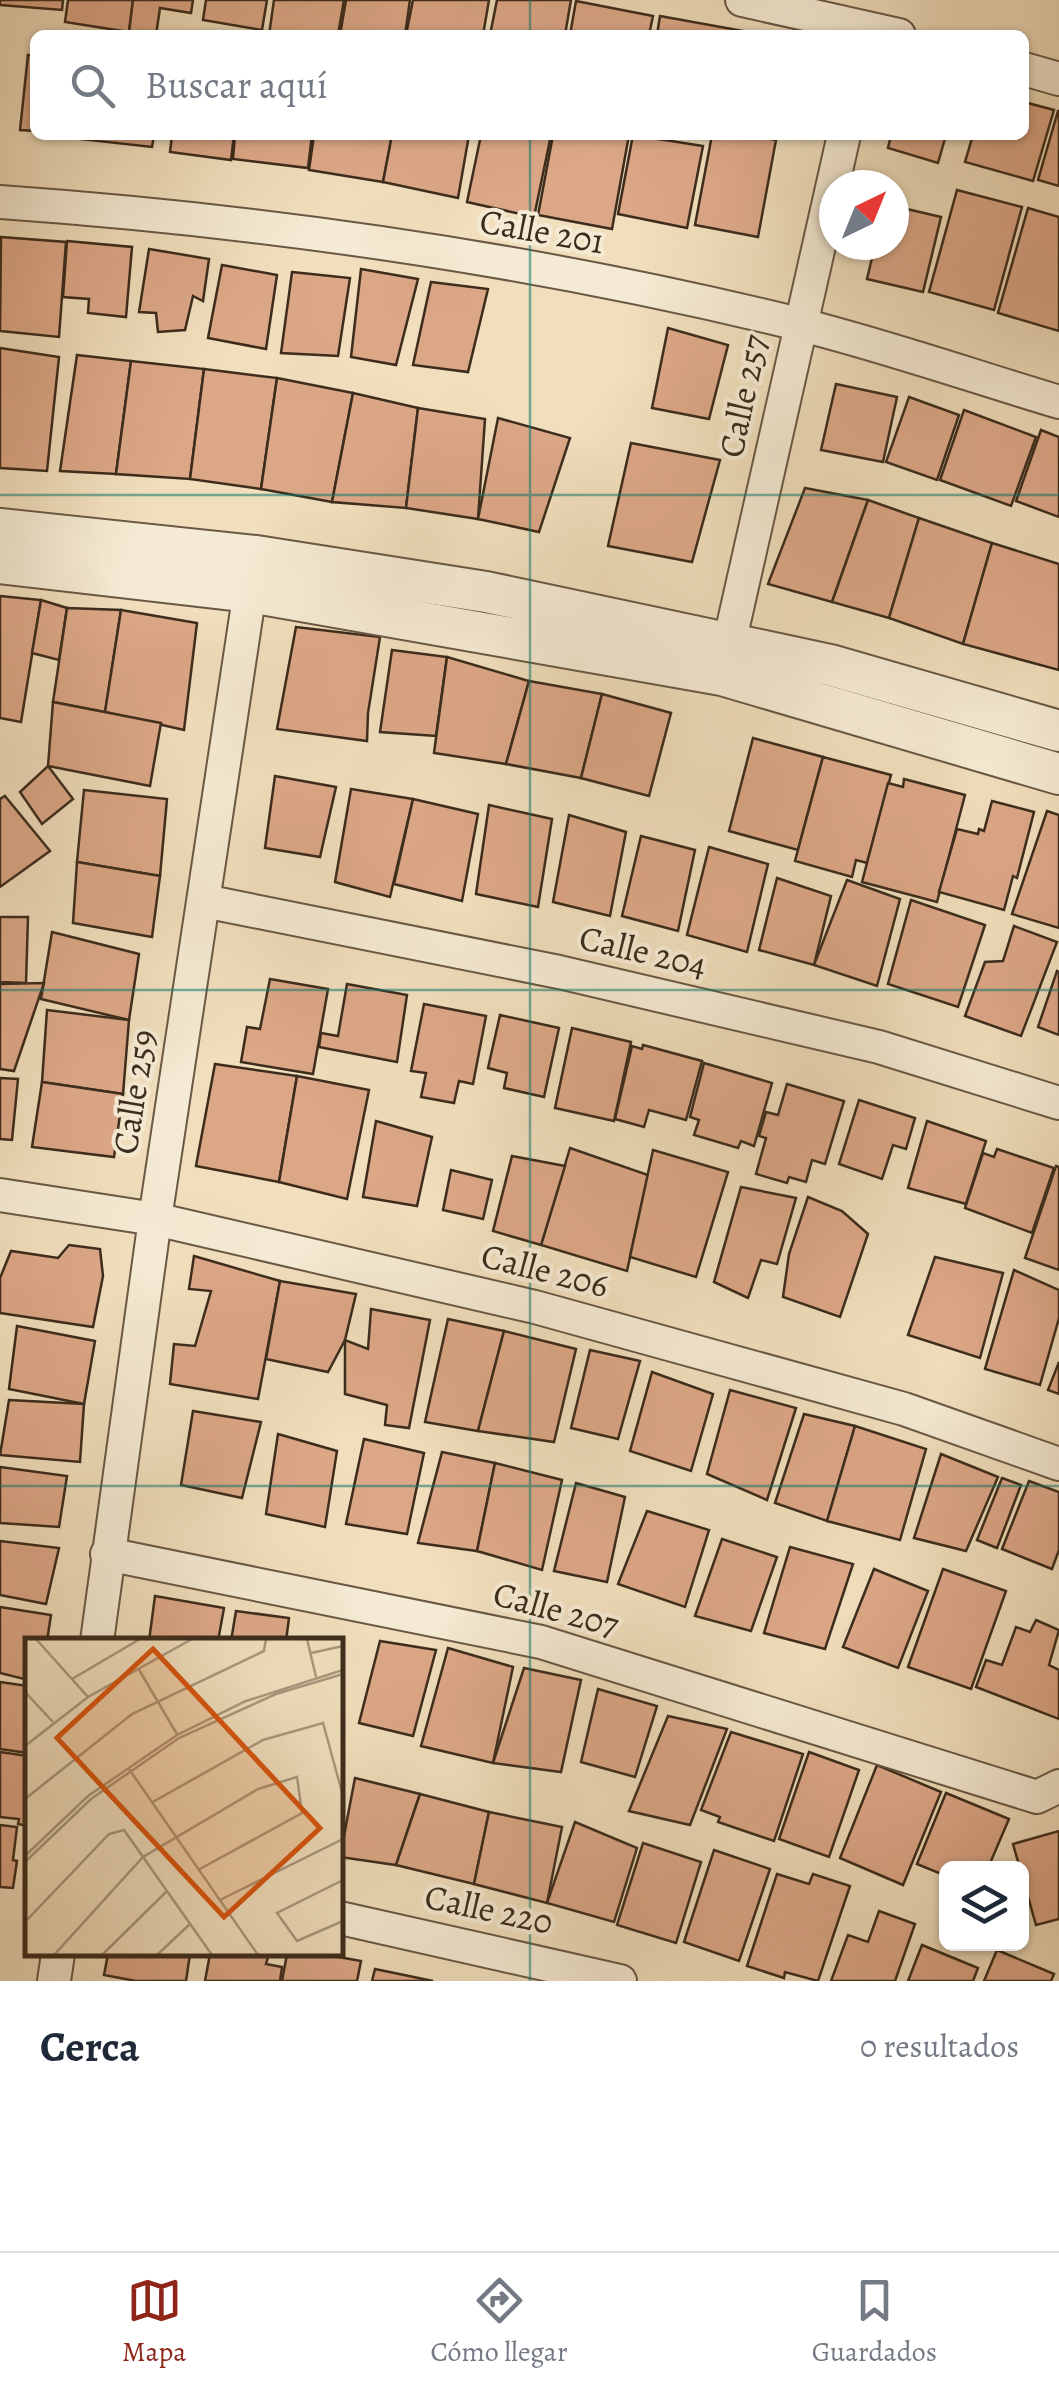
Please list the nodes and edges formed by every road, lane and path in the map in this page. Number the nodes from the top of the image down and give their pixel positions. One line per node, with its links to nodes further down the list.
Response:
1 (742, 0): 2 (street)
2 (870, 30)
3 (1029, 70): 4 (street)
4 (1059, 79)
5 (843, 140): 7 (street, Calle 257)
6 (0, 202): 7 (street, Calle 201)
7 (800, 324): 8 (street, Calle 201); 12 (street, Calle 257)
8 (1059, 402)
9 (0, 529): 11 (street)
10 (0, 562): 11 (street)
11 (253, 574): 12 (street); 15 (street, Calle 259)
12 (726, 659): 13 (street); 14 (street)
13 (1059, 731)
14 (1059, 774)
15 (204, 901): 16 (street, Calle 204); 18 (street, Calle 259)
16 (1059, 1103)
17 (0, 1195): 18 (street, Calle 206)
18 (155, 1219): 19 (street, Calle 206); 20 (street, Calle 259)
19 (1059, 1464)
20 (107, 1554): 21 (street, Calle 259); 22 (street, Calle 207)
21 (97, 1638)
22 (1059, 1786)
23 (342, 1918): 26 (street, Calle 220)
24 (58, 1956): 25 (street)
25 (54, 1981)
26 (620, 1981)

